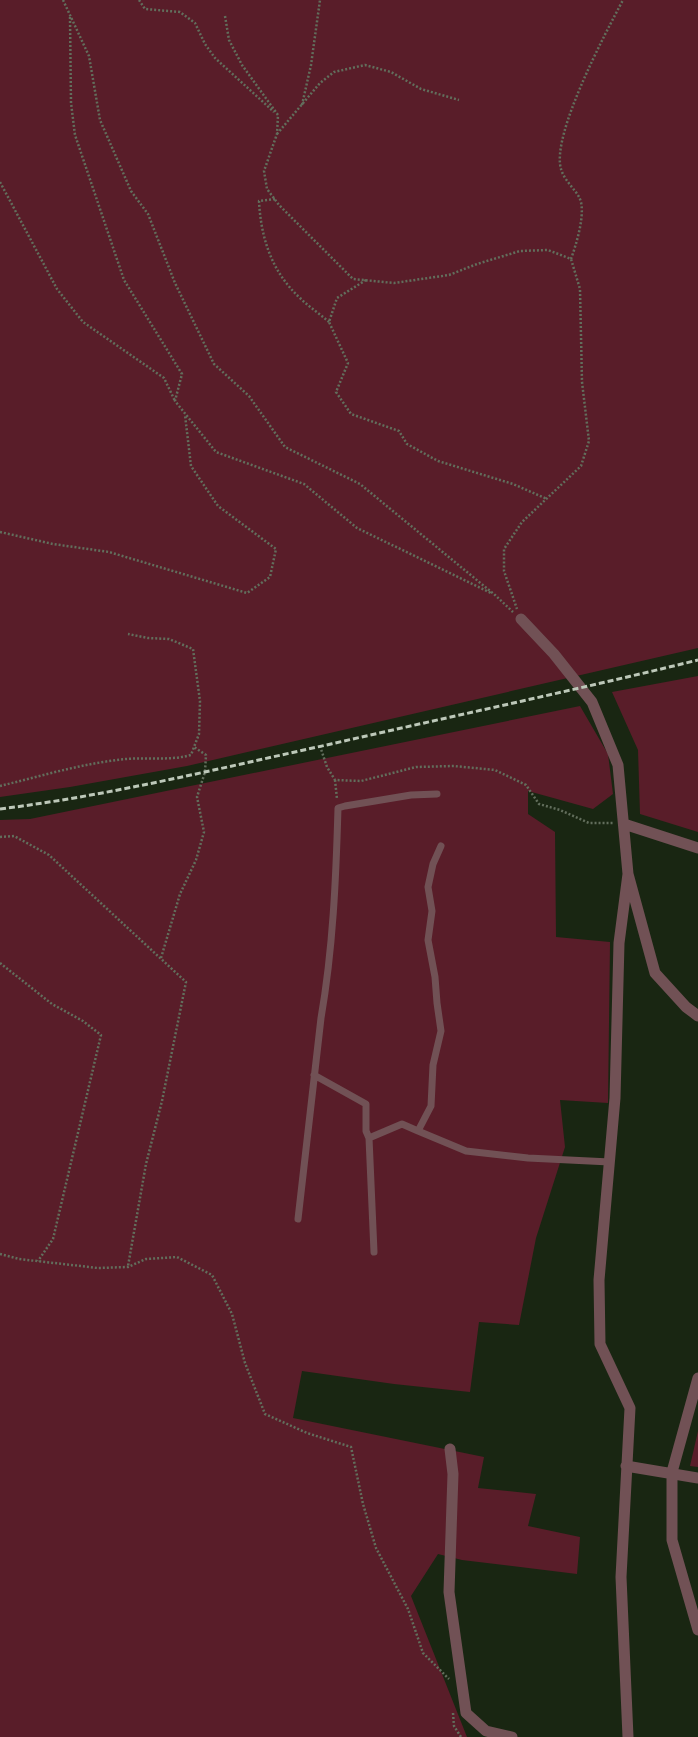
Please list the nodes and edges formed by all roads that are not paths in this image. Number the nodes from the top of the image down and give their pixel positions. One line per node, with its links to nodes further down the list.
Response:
1 (521, 619): 3 (street)
2 (437, 794): 8 (lane)
3 (624, 824): 5 (street); 6 (street)
4 (441, 846): 9 (lane)
5 (698, 848)
6 (628, 874): 7 (street); 11 (street)
7 (698, 1016)
8 (314, 1075): 10 (lane); 12 (lane)
9 (418, 1131): 10 (lane); 11 (lane)
10 (369, 1138): 13 (lane)
11 (610, 1162): 16 (street)
12 (298, 1219)
13 (374, 1252)
14 (698, 1378): 17 (street)
15 (450, 1449): 20 (street)
16 (626, 1466): 17 (street); 21 (street)
17 (672, 1472): 18 (street); 19 (street)
18 (698, 1478)
19 (698, 1630)
20 (512, 1737)
21 (628, 1737)

